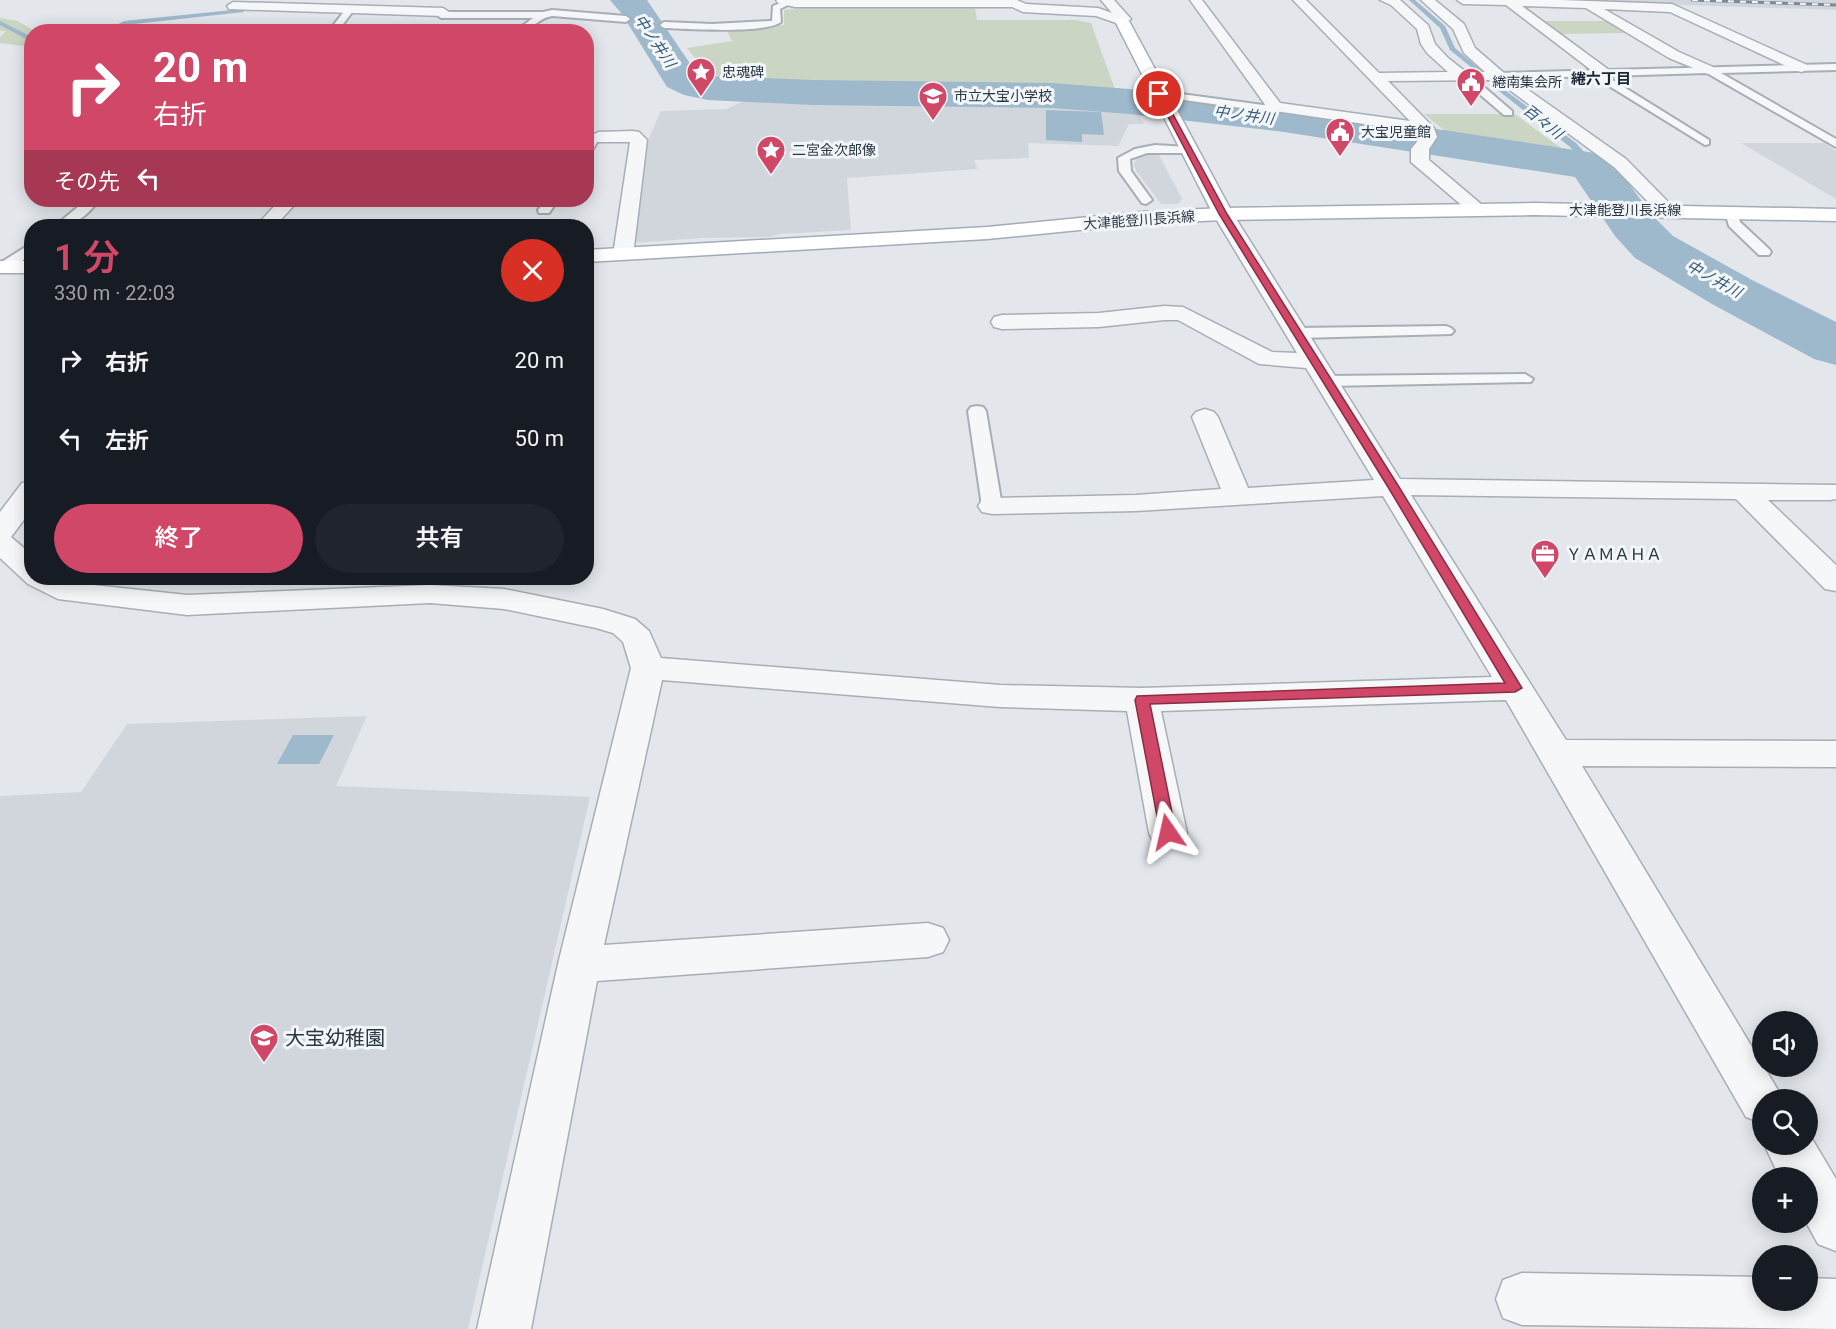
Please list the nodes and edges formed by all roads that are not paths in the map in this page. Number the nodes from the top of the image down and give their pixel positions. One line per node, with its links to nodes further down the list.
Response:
1 (459, 0): 15 (street)
2 (1107, 0): 17 (street)
3 (1196, 0): 29 (street)
4 (1299, 0): 26 (street)
5 (1386, 0): 27 (street)
6 (1427, 0): 25 (street)
7 (1463, 0): 10 (street)
8 (786, 1): 9 (street); 20 (lane)
9 (1013, 2): 17 (street)
10 (1509, 2): 11 (street); 24 (street)
11 (1587, 4): 22 (street); 23 (street)
12 (233, 6): 13 (street)
13 (349, 11): 15 (street); 18 (lane)
14 (543, 15): 15 (lane); 16 (lane); 19 (lane)
15 (439, 17)
16 (626, 19)
17 (1122, 21): 35 (main road)
18 (338, 24)
19 (530, 24)
20 (664, 25)
21 (1836, 67): 22 (lane)
22 (1802, 68): 23 (lane)
23 (1708, 70): 24 (lane); 34 (lane)
24 (1600, 73): 25 (lane); 33 (lane)
25 (1499, 76): 27 (street); 40 (street)
26 (1374, 77): 27 (street); 32 (street)
27 (1465, 77): 30 (lane)
28 (1181, 97): 29 (lane)
29 (1275, 107): 32 (street)
30 (1508, 113)
31 (594, 137): 48 (street)
32 (1425, 138): 39 (street)
33 (1705, 142)
34 (1836, 144)
35 (1188, 150): 36 (lane); 42 (main road)
36 (1146, 200)
37 (86, 207): 44 (lane)
38 (283, 207): 45 (street)
39 (1479, 210): 40 (main road, 大津能登川長浜線); 42 (main road, 大津能登川長浜線)
40 (1667, 210): 41 (main road, 大津能登川長浜線)
41 (1731, 212): 43 (main road, 大津能登川長浜線); 47 (lane)
42 (1223, 214): 48 (main road, 大津能登川長浜線); 54 (street)
43 (1836, 216)
44 (71, 219)
45 (272, 219)
46 (24, 252): 50 (lane)
47 (1764, 252)
48 (623, 255): 49 (main road, 大津能登川長浜線)
49 (594, 256)
50 (2, 267): 51 (main road)
51 (24, 267)
52 (1002, 322): 55 (street)
53 (1446, 331): 54 (lane)
54 (1298, 333): 55 (street)
55 (1315, 361): 57 (street)
56 (1525, 379): 57 (lane)
57 (1327, 381): 60 (street)
58 (977, 411): 65 (lane)
59 (1205, 417): 63 (street)
60 (1394, 487): 61 (street); 63 (street); 73 (street)
61 (1744, 492): 62 (street); 69 (street)
62 (1830, 492)
63 (1238, 496): 65 (street)
64 (24, 500): 66 (street)
65 (992, 506)
66 (0, 532)
67 (0, 542): 68 (street)
68 (24, 564)
69 (1836, 582)
70 (54, 585): 71 (street)
71 (311, 588): 72 (street)
72 (648, 668): 74 (street); 79 (street)
73 (1515, 688): 74 (street); 75 (street)
74 (1142, 700): 77 (street)
75 (1556, 753): 76 (street); 80 (street)
76 (1836, 754)
77 (1168, 832)
78 (928, 940): 79 (street)
79 (579, 964): 85 (street)
80 (1754, 1089)
81 (1818, 1196): 82 (street)
82 (1836, 1226)
83 (1522, 1299): 84 (street)
84 (1836, 1305)
85 (504, 1329)

